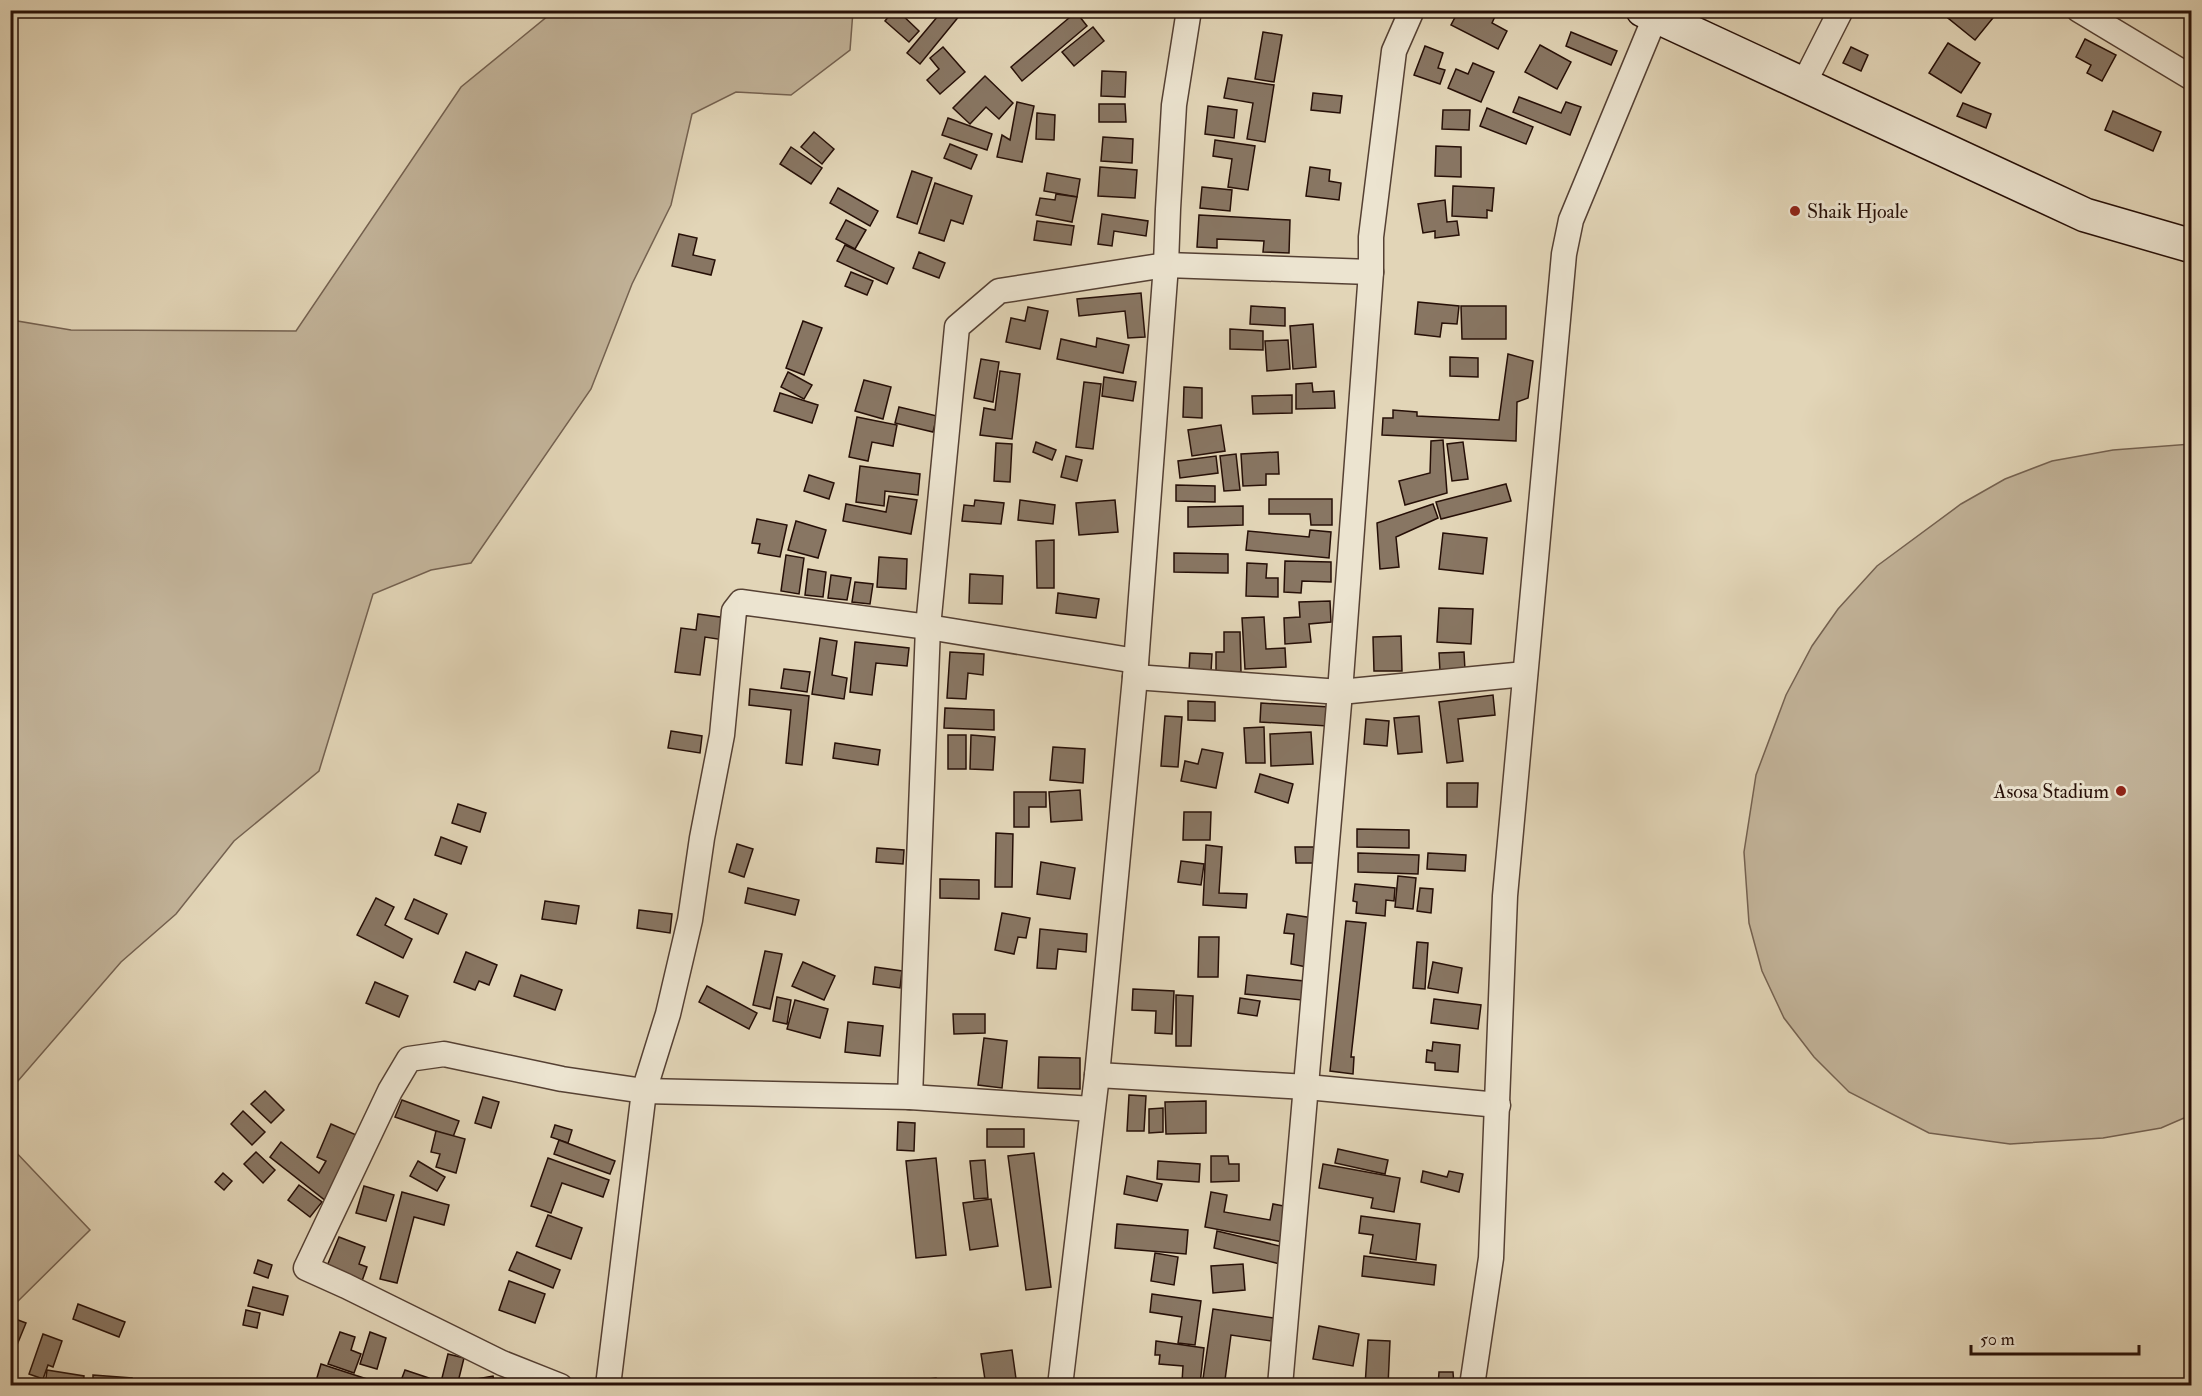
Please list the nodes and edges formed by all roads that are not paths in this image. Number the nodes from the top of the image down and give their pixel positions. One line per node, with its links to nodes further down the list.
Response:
1 (1189, 10): 9 (street)
2 (1412, 10): 10 (street)
3 (1841, 10): 7 (street)
4 (2079, 10): 6 (street)
5 (1652, 13): 7 (street); 13 (street)
6 (2192, 78)
7 (1803, 85): 8 (street)
8 (2192, 246)
9 (1166, 265): 10 (street); 11 (street); 12 (street)
10 (1371, 272): 14 (street)
11 (928, 627): 12 (street); 17 (street); 18 (street)
12 (1135, 669): 14 (street); 15 (street)
13 (1525, 674): 14 (street); 19 (street)
14 (1340, 692): 16 (street)
15 (1097, 1076): 16 (street); 20 (street)
16 (1307, 1087): 19 (street); 24 (street)
17 (644, 1091): 18 (street); 21 (street); 22 (street)
18 (910, 1097): 20 (street)
19 (1498, 1105): 25 (street)
20 (1092, 1109): 23 (street)
21 (560, 1386)
22 (608, 1386)
23 (1060, 1386)
24 (1280, 1386)
25 (1472, 1386)

